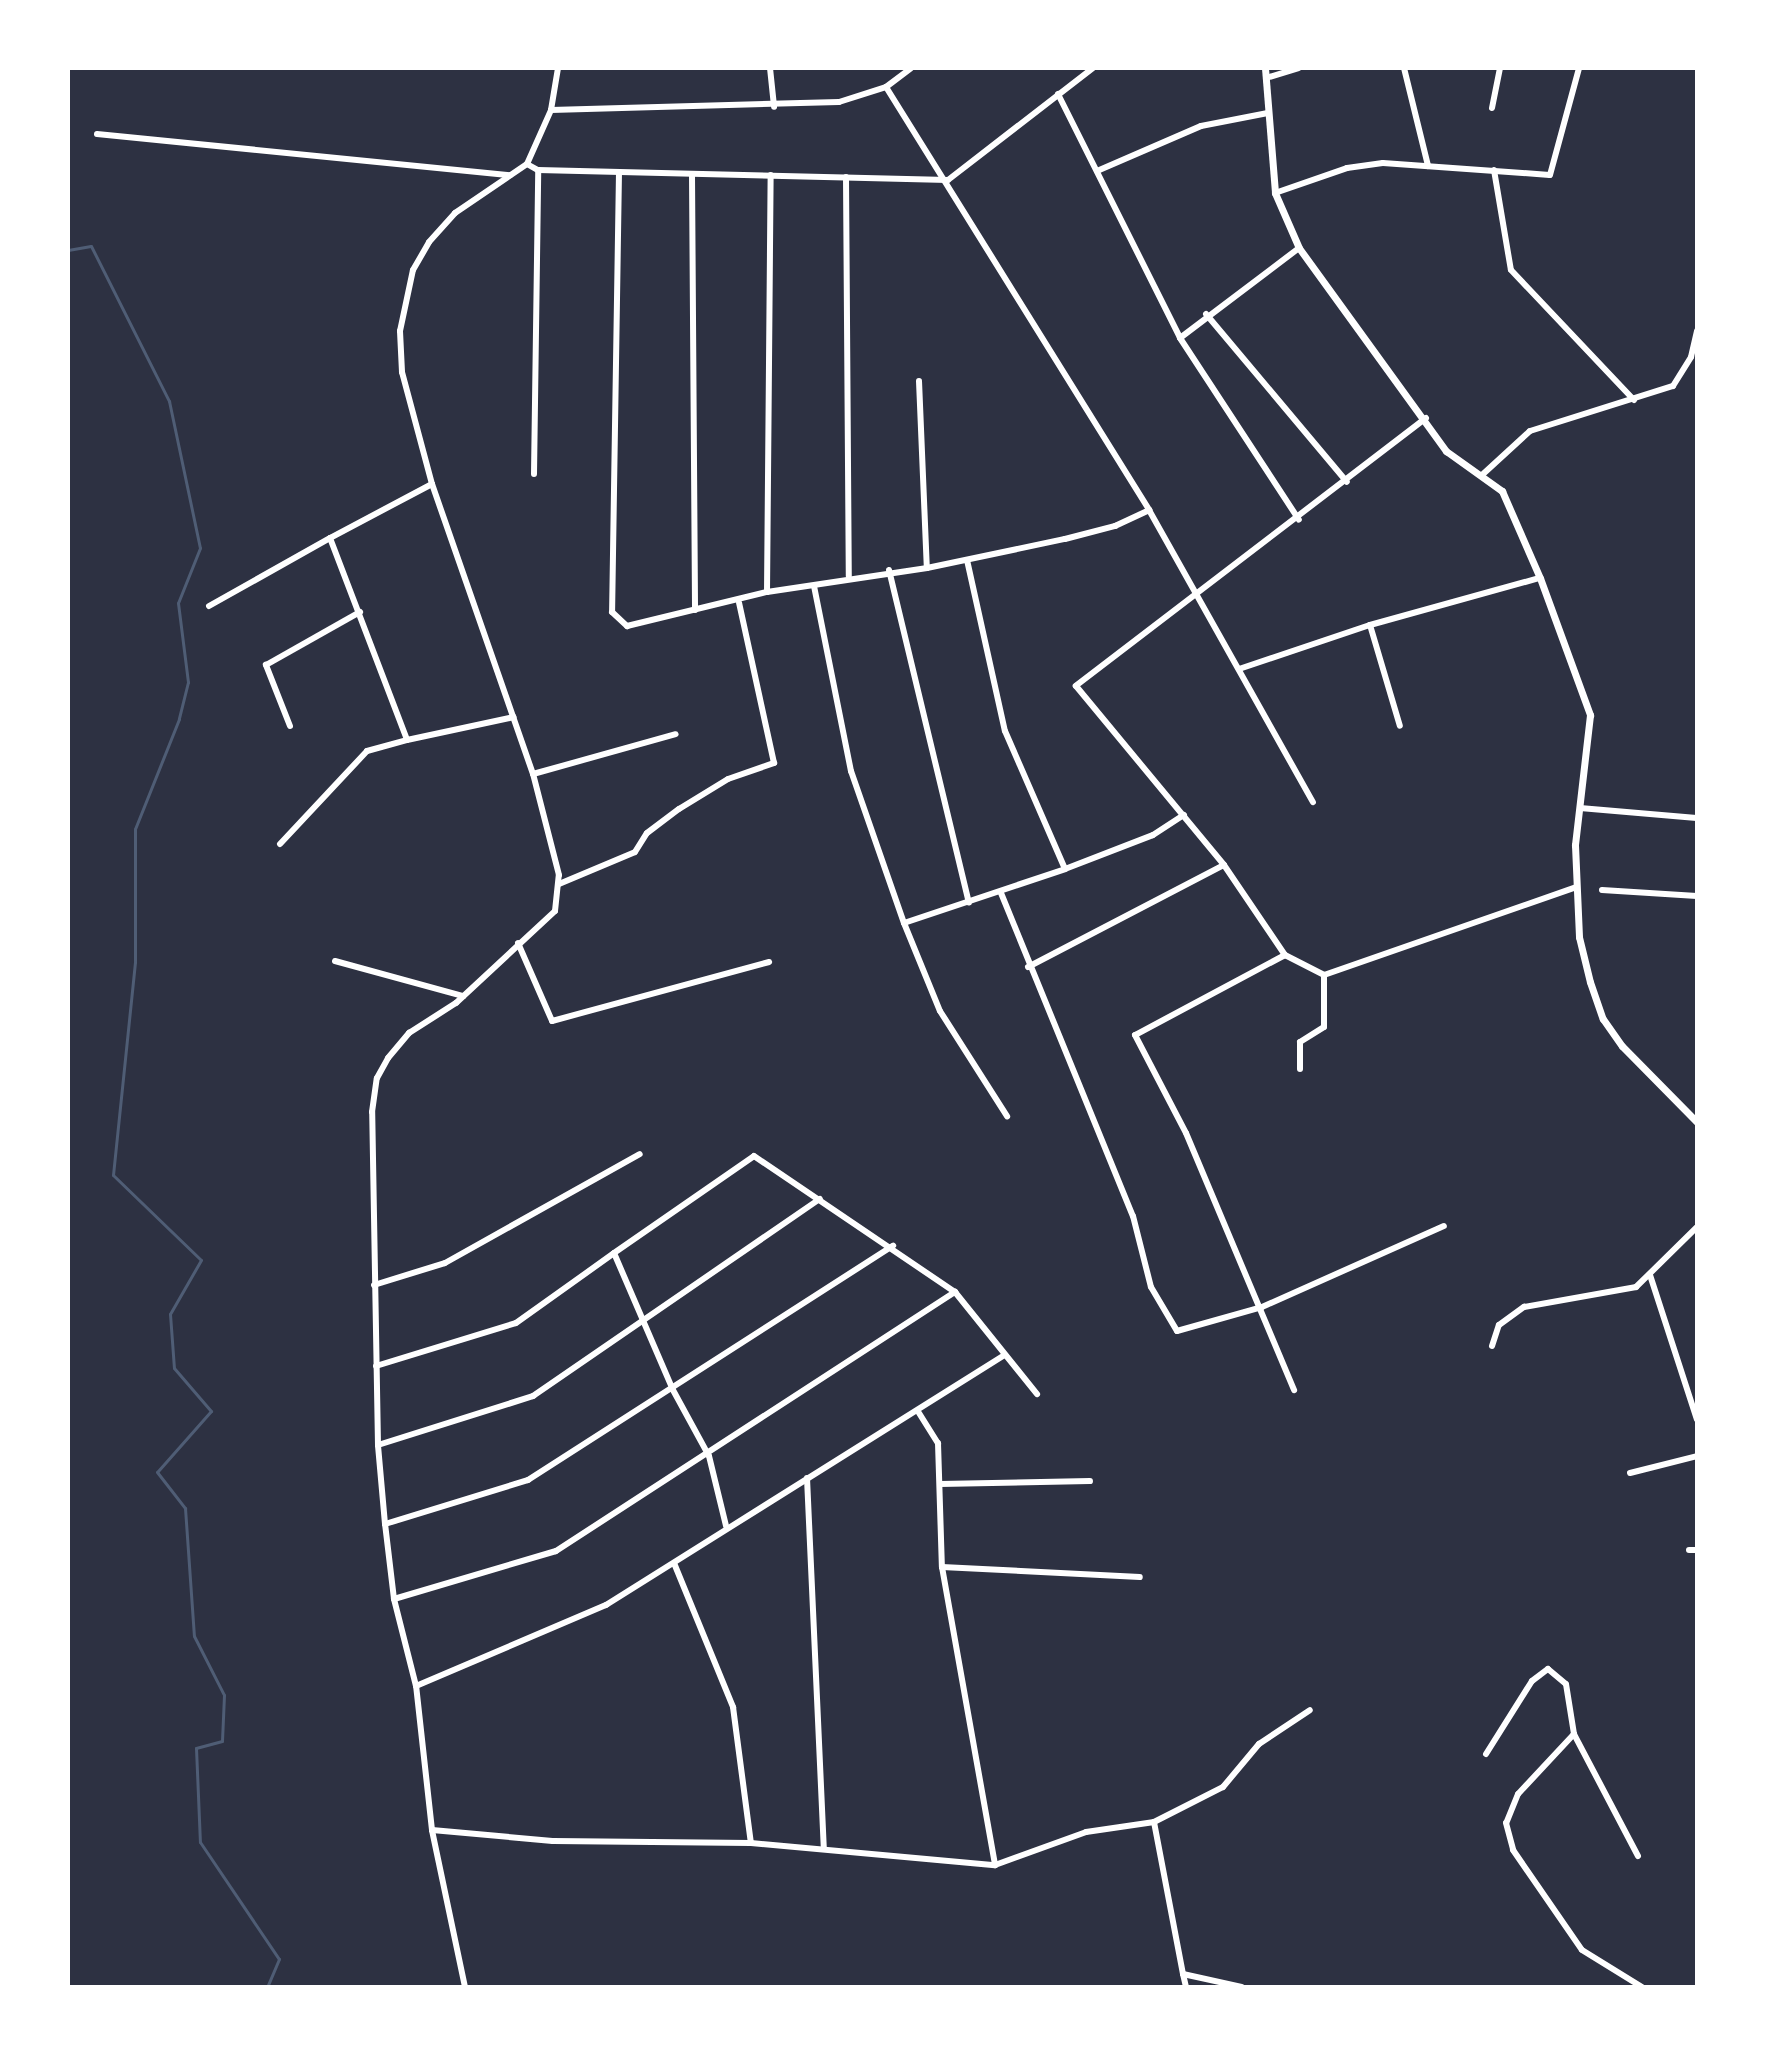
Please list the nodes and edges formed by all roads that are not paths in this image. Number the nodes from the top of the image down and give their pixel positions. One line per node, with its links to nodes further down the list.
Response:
1 (558, 68): 15 (street)
2 (770, 68): 13 (street)
3 (911, 68): 11 (street)
4 (1093, 68): 12 (street)
5 (1265, 68): 10 (street)
6 (1298, 68): 10 (street)
7 (1404, 68): 19 (street)
8 (1500, 68): 14 (street)
9 (1579, 68): 21 (street)
10 (1266, 78): 16 (street)
11 (886, 87): 13 (street); 28 (street)
12 (1058, 94): 22 (street); 28 (street)
13 (774, 107): 15 (street)
14 (1492, 108)
15 (551, 110): 18 (street)
16 (1268, 113): 22 (street); 29 (street)
17 (97, 134): 24 (street)
18 (527, 164): 20 (street); 24 (street)
19 (1428, 166): 21 (street); 29 (street)
20 (538, 170): 23 (street); 37 (street)
21 (1494, 170): 35 (street)
22 (1097, 171): 33 (street)
23 (619, 172): 25 (street); 54 (street)
24 (510, 175): 40 (street)
25 (692, 175): 26 (street); 54 (street)
26 (771, 175): 27 (street); 50 (street)
27 (846, 177): 28 (street); 47 (street)
28 (948, 180): 41 (street)
29 (1275, 193): 30 (street)
30 (1299, 248): 31 (street); 36 (street)
31 (1206, 314): 33 (street); 39 (street)
32 (1697, 331): 35 (street)
33 (1180, 338): 42 (street)
34 (919, 381): 45 (street)
35 (1634, 400): 38 (street)
36 (1426, 418): 38 (street); 39 (street)
37 (534, 474)
38 (1482, 475): 48 (street)
39 (1347, 482): 42 (street)
40 (432, 484): 43 (street); 58 (street)
41 (1149, 510): 44 (street); 51 (street)
42 (1299, 520): 51 (street)
43 (330, 538): 53 (street); 55 (street)
44 (967, 560): 45 (street); 70 (street)
45 (927, 568): 46 (street)
46 (889, 570): 47 (street); 76 (street)
47 (849, 576): 49 (street)
48 (1540, 578): 56 (street); 65 (street)
49 (814, 586): 50 (street); 77 (street)
50 (767, 592): 52 (street)
51 (1199, 595): 57 (street); 66 (street)
52 (739, 603): 54 (street); 71 (street)
53 (209, 606)
54 (695, 610)
55 (360, 612): 59 (street); 62 (street)
56 (1370, 625): 57 (street); 60 (street)
57 (1239, 669): 64 (street)
58 (514, 717): 62 (street); 63 (street)
59 (290, 726)
60 (1400, 726)
61 (676, 734): 63 (street)
62 (407, 740): 68 (street)
63 (533, 774): 71 (street)
64 (1313, 802)
65 (1580, 808): 67 (street); 72 (street)
66 (1184, 815): 69 (street); 70 (street)
67 (1697, 818)
68 (280, 844)
69 (1224, 865): 79 (street); 82 (street)
70 (1065, 869): 74 (street)
71 (559, 884): 78 (street)
72 (1576, 887): 83 (street); 87 (street)
73 (1602, 890): 75 (street)
74 (1001, 893): 76 (street); 82 (street)
75 (1697, 896)
76 (969, 902): 77 (street)
77 (904, 923): 86 (street)
78 (518, 943): 81 (street); 84 (street)
79 (1285, 955): 83 (street); 97 (street)
80 (335, 961): 84 (street)
81 (769, 962)
82 (1028, 967): 97 (street)
83 (1324, 975): 85 (street)
84 (463, 996): 95 (street)
85 (1300, 1069)
86 (1007, 1116)
87 (1697, 1122)
88 (640, 1154): 95 (street)
89 (820, 1199): 92 (street); 93 (street); 98 (street)
90 (1444, 1226): 97 (street)
91 (1697, 1227): 94 (street)
92 (893, 1246): 96 (street); 102 (street)
93 (614, 1253): 98 (street); 101 (street)
94 (1650, 1275): 99 (street); 106 (street)
95 (374, 1285): 101 (street)
96 (955, 1292): 100 (street); 108 (street)
97 (1262, 1307): 103 (street)
98 (642, 1323): 102 (street); 107 (street)
99 (1492, 1346)
100 (1004, 1355): 104 (street); 105 (street)
101 (376, 1366): 107 (street)
102 (673, 1390): 108 (street); 114 (street)
103 (1294, 1390)
104 (1037, 1394)
105 (919, 1413): 111 (street); 113 (street)
106 (1697, 1420)
107 (378, 1445): 114 (street)
108 (709, 1456): 115 (street); 121 (street)
109 (1697, 1456): 110 (street)
110 (1630, 1473)
111 (807, 1478): 115 (street); 129 (street)
112 (1090, 1481): 113 (street)
113 (940, 1484): 119 (street)
114 (385, 1524): 121 (street)
115 (726, 1526): 118 (street)
116 (1689, 1550): 117 (street)
117 (1697, 1550)
118 (674, 1563): 122 (street); 128 (street)
119 (942, 1567): 120 (street); 131 (street)
120 (1140, 1577)
121 (394, 1599): 122 (street)
122 (416, 1686): 127 (street)
123 (1310, 1710): 126 (street)
124 (1574, 1734): 125 (street); 130 (street); 136 (street)
125 (1486, 1754)
126 (1154, 1822): 131 (street); 132 (street)
127 (432, 1830): 128 (street); 133 (street)
128 (751, 1843): 129 (street)
129 (824, 1848): 131 (street)
130 (1638, 1856)
131 (995, 1865)
132 (1183, 1974): 134 (street); 135 (street)
133 (465, 1987)
134 (1186, 1987)
135 (1242, 1987)
136 (1642, 1987)

